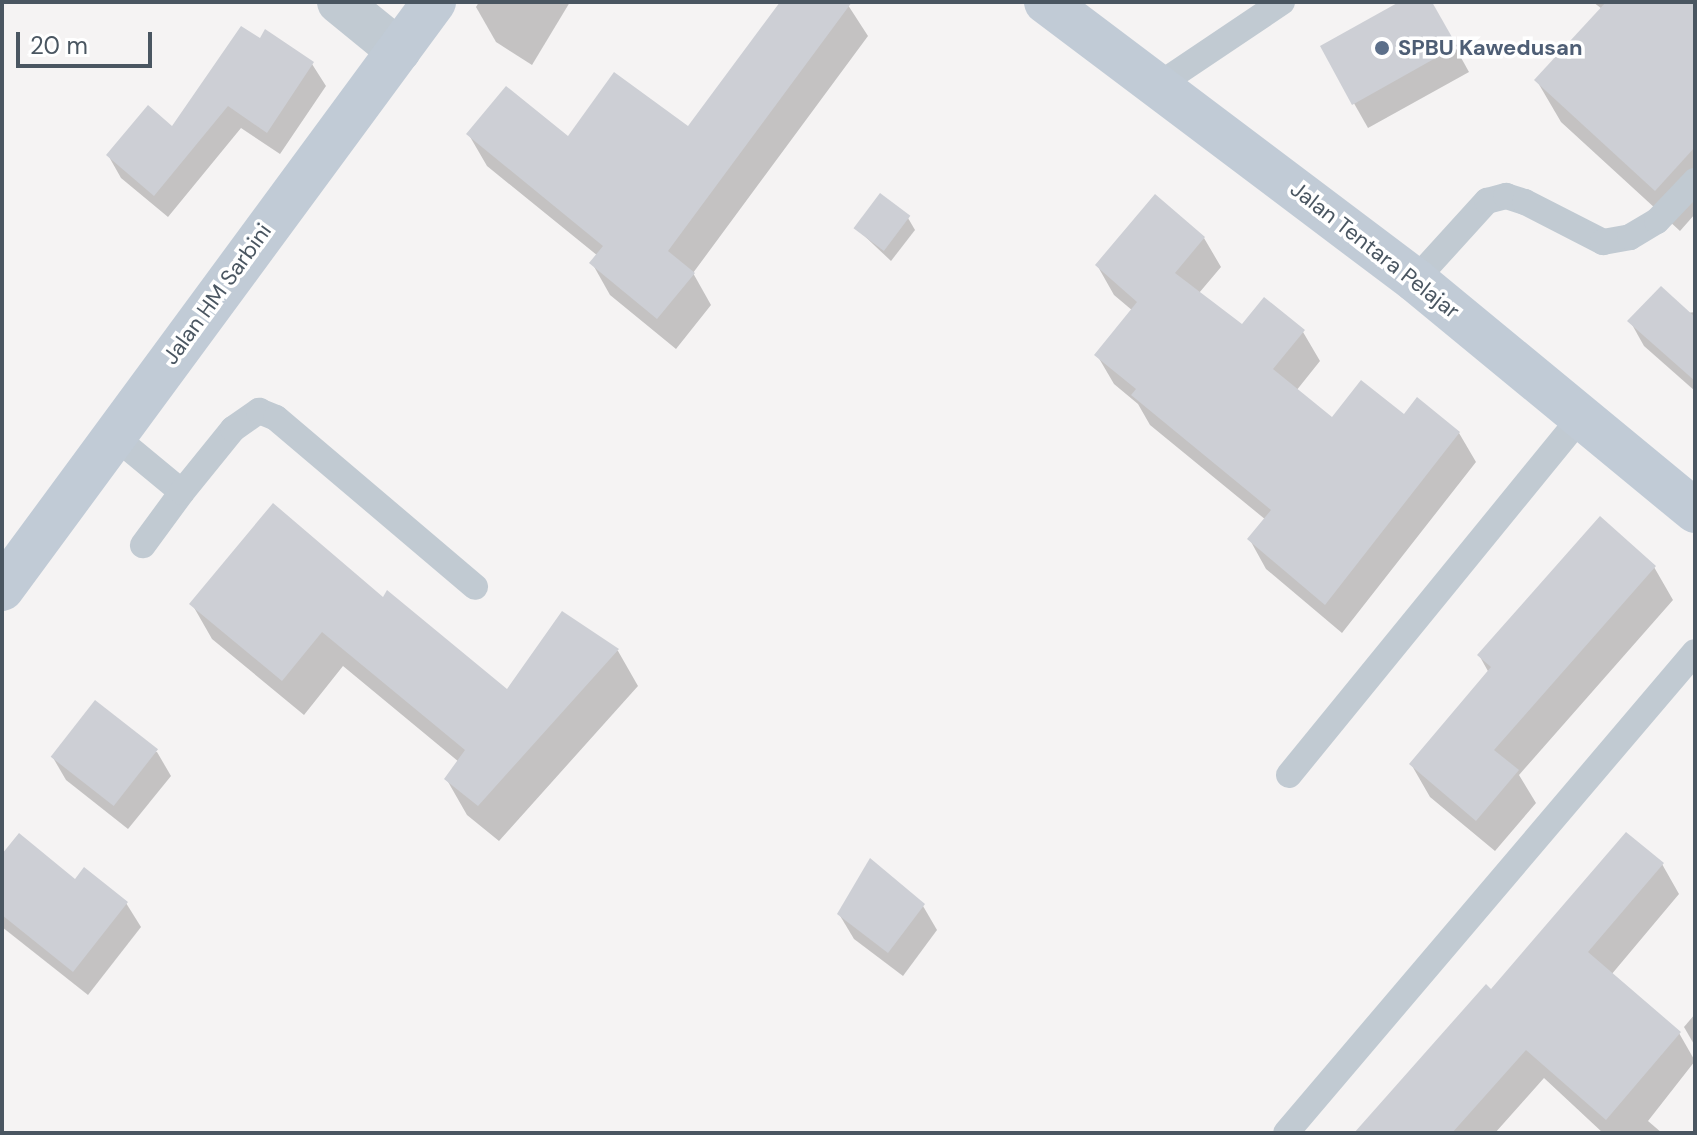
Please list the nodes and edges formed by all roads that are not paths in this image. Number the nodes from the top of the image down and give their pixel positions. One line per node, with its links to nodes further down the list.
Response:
1 (339, 2): 5 (street)
2 (434, 2): 5 (main road, Jalan HM Sarbini)
3 (1046, 2): 6 (main road, Jalan Tentara Pelajar)
4 (1282, 2): 6 (lane)
5 (399, 51): 10 (main road, Jalan HM Sarbini)
6 (1160, 84): 8 (main road, Jalan Tentara Pelajar)
7 (1695, 181): 8 (lane)
8 (1415, 280): 9 (main road, Jalan Tentara Pelajar)
9 (1582, 416): 12 (main road, Jalan Tentara Pelajar); 17 (lane)
10 (113, 435): 11 (lane); 15 (main road, Jalan HM Sarbini)
11 (182, 492): 13 (lane); 14 (lane)
12 (1695, 511)
13 (143, 545)
14 (475, 587)
15 (2, 589)
16 (1695, 652): 18 (lane)
17 (1289, 775)
18 (1286, 1133)

